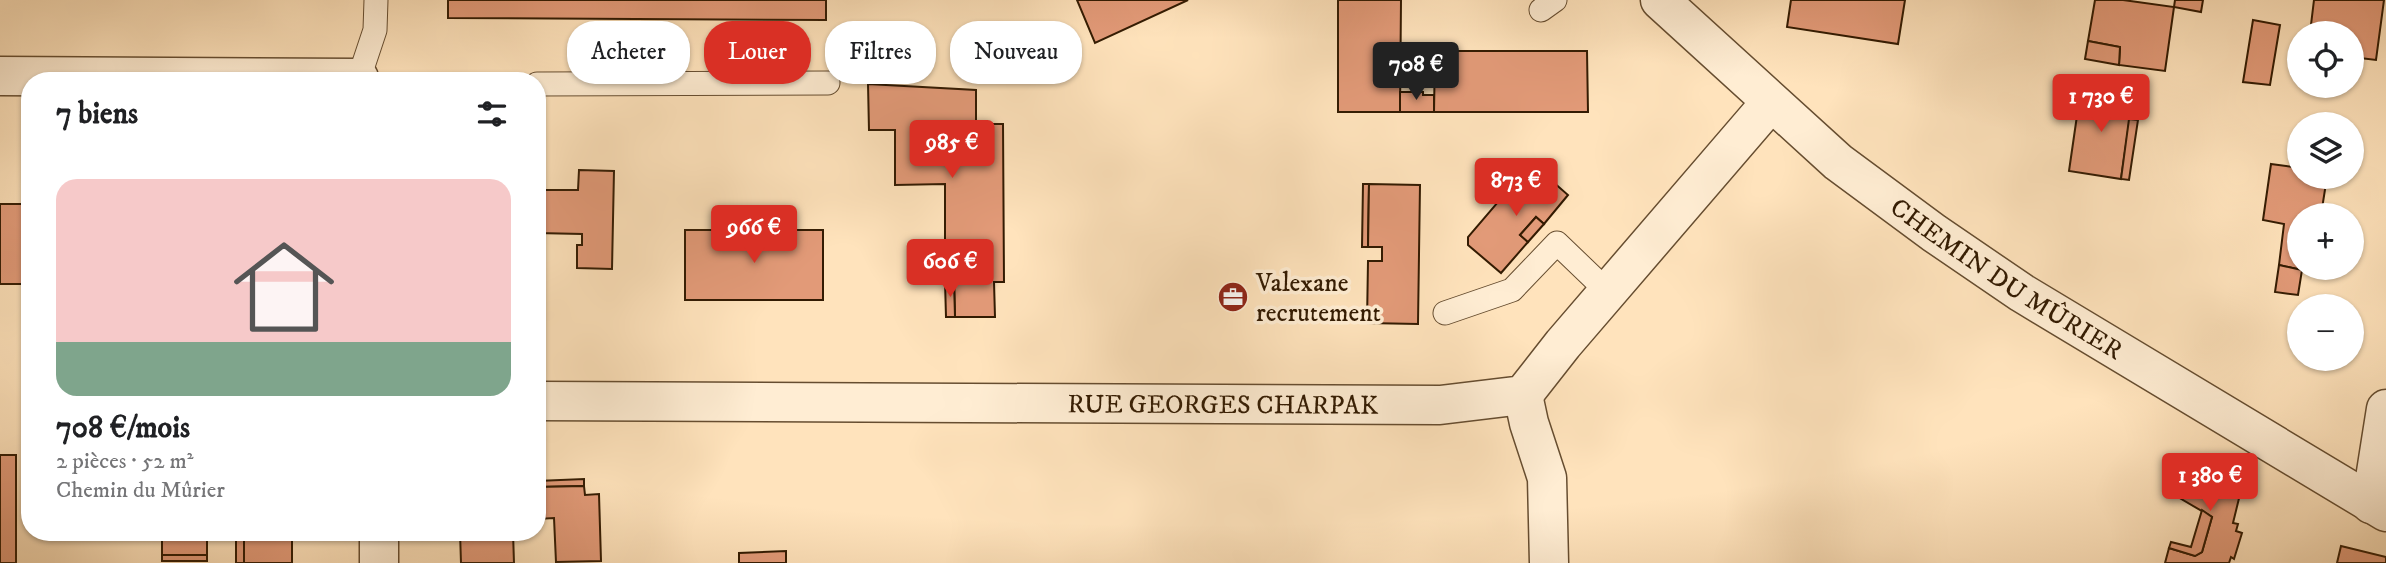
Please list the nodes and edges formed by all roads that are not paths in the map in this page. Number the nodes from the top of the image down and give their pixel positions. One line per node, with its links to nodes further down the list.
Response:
1 (376, 0): 3 (lane)
2 (1660, 0): 8 (street, CHEMIN DU MÛRIER)
3 (361, 72)
4 (0, 76): 5 (street)
5 (21, 76)
6 (825, 83): 7 (lane)
7 (546, 84)
8 (1771, 103): 9 (street); 14 (street, CHEMIN DU MÛRIER)
9 (1608, 292): 10 (lane); 11 (street)
10 (1445, 313)
11 (1523, 395): 12 (street, RUE GEORGES CHARPAK); 17 (street)
12 (546, 401)
13 (2386, 408): 14 (street)
14 (2378, 508)
15 (379, 541): 16 (street)
16 (379, 563)
17 (1549, 563)

